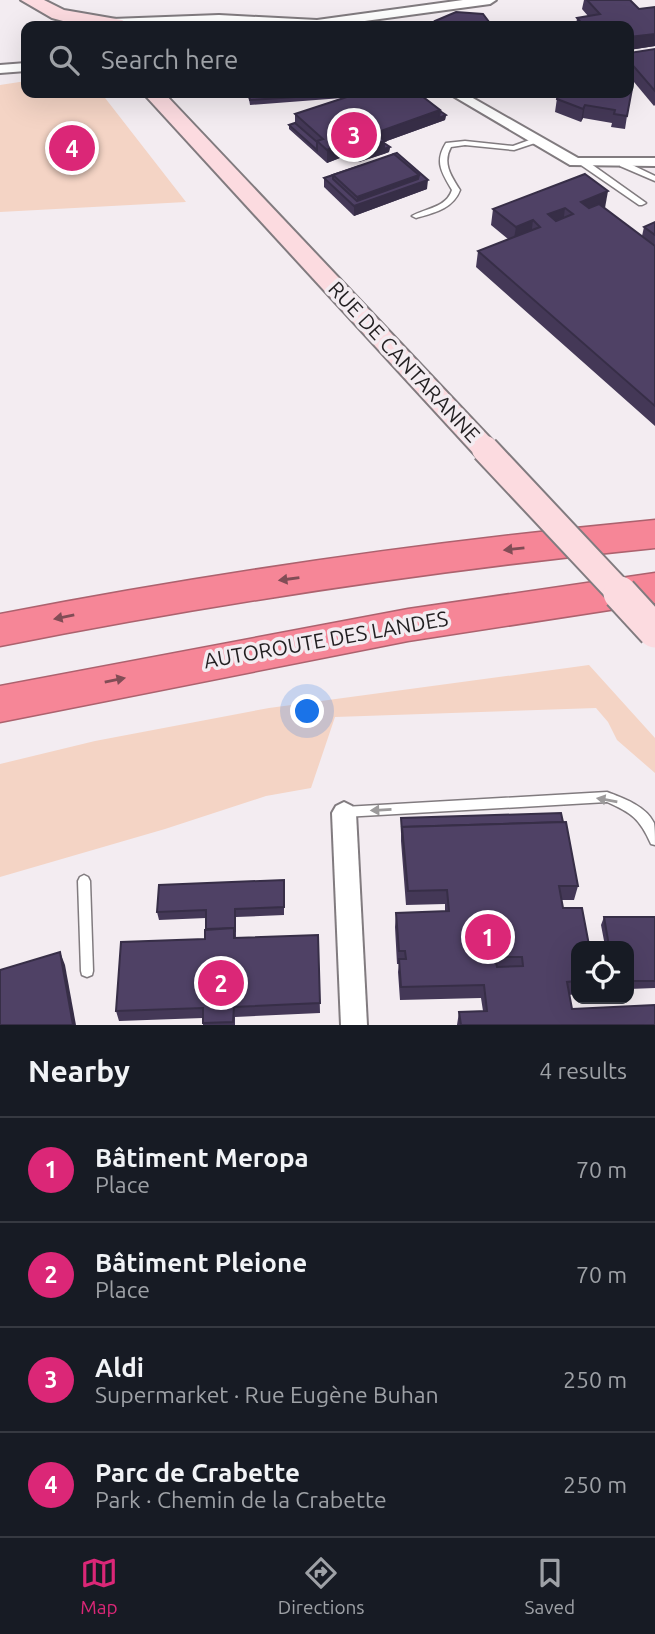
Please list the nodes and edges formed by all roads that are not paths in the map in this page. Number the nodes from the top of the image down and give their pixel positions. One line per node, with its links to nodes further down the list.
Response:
1 (13, 0): 4 (street)
2 (30, 0): 5 (street)
3 (491, 0): 6 (street)
4 (44, 21)
5 (84, 21)
6 (353, 21)
7 (21, 60): 9 (street)
8 (21, 67): 9 (street)
9 (2, 69)
10 (158, 98): 22 (street, RUE DE CANTARANNE, bridge)
11 (464, 98): 12 (street)
12 (535, 140): 14 (street); 18 (lane)
13 (655, 162): 15 (street)
14 (584, 163): 15 (street); 17 (lane)
15 (623, 164): 16 (lane)
16 (655, 179)
17 (642, 203)
18 (416, 216)
19 (655, 534): 21 (highway, one-way to 21)
20 (655, 588): 23 (highway, AUTOROUTE DES LANDES, one-way to 20)
21 (0, 630)
22 (655, 631)
23 (0, 705)
24 (344, 813): 25 (lane, one-way to 24); 28 (street)
25 (655, 840)
26 (84, 881): 27 (lane)
27 (87, 971)
28 (354, 1025)

